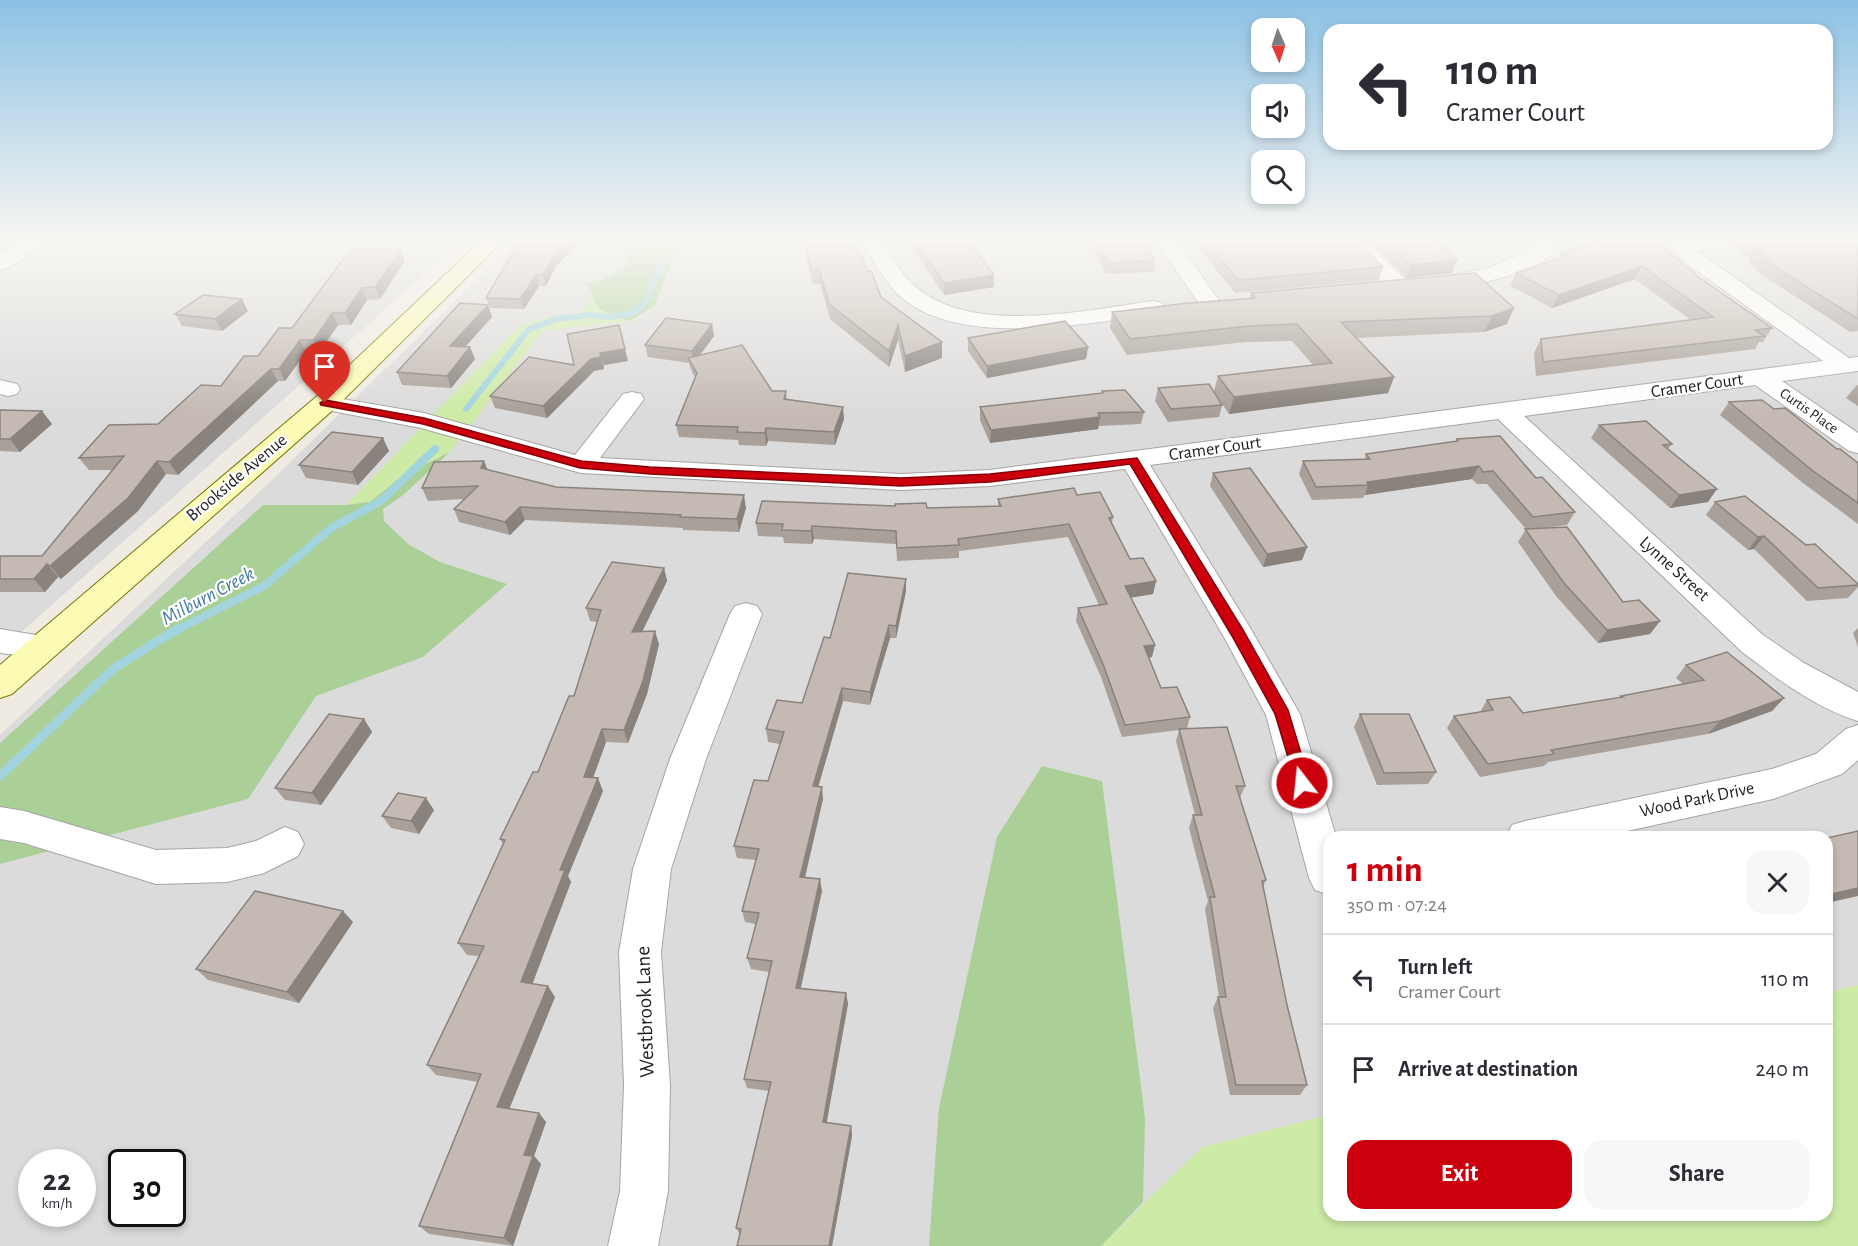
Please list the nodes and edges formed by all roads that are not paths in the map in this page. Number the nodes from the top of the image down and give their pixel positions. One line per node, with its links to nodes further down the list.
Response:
1 (435, 297): 8 (main road, Brookside Avenue)
2 (915, 297): 3 (street)
3 (1215, 297)
4 (1754, 297): 5 (street)
5 (1852, 365): 6 (street, Cramer Court)
6 (1760, 377): 9 (street, Cramer Court); 10 (street, Curtis Place)
7 (632, 399): 12 (street)
8 (325, 403): 12 (street, Cramer Court); 15 (main road, Brookside Avenue)
9 (1504, 411): 11 (street, Cramer Court); 17 (street, Lynne Street)
10 (1858, 446)
11 (1133, 460): 12 (street, Cramer Court); 22 (street)
12 (580, 465)
13 (746, 614): 23 (street, Westbrook Lane)
14 (0, 641): 15 (street)
15 (43, 646): 16 (main road, Brookside Avenue)
16 (0, 686)
17 (1858, 708)
18 (1858, 739): 20 (street, Wood Park Drive)
19 (0, 823): 21 (street)
20 (1554, 831)
21 (285, 844)
22 (1323, 847)
23 (633, 1246)

